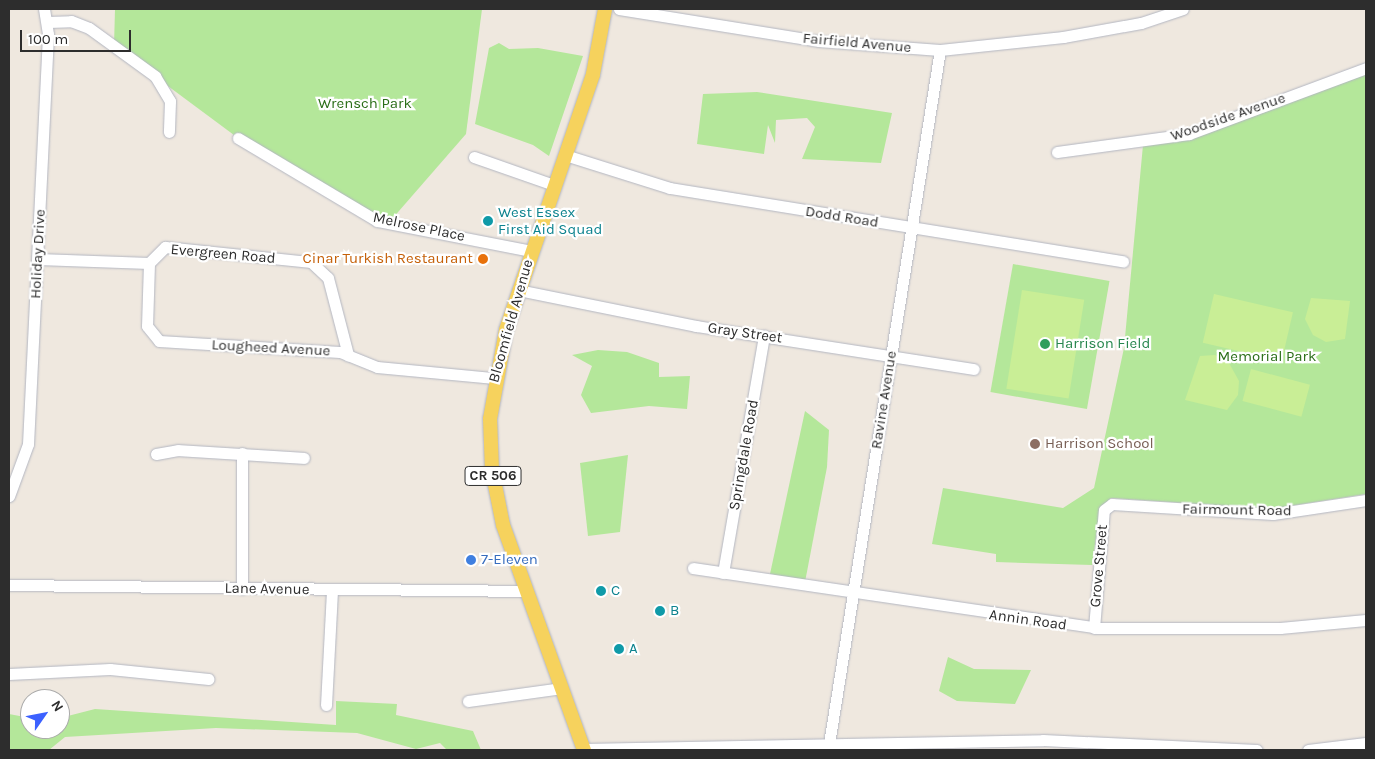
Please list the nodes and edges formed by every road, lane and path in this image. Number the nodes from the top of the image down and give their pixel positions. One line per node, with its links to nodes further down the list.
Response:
1 (44, 9): 5 (street, Holiday Drive)
2 (605, 9): 11 (main road, Bloomfield Avenue / CR 506)
3 (625, 9): 6 (street, Fairfield Avenue)
4 (1183, 9): 6 (street, Fairfield Avenue)
5 (48, 22): 8 (street); 16 (street, Holiday Drive)
6 (940, 50): 14 (street, Ravine Avenue)
7 (1366, 68): 10 (street, Woodside Avenue)
8 (169, 132)
9 (238, 138): 15 (street, Melrose Place)
10 (1057, 152)
11 (565, 155): 13 (main road, Bloomfield Avenue / CR 506); 14 (street, Dodd Road)
12 (474, 157): 13 (street)
13 (554, 185): 15 (main road, Bloomfield Avenue / CR 506)
14 (913, 228): 17 (street, Dodd Road); 21 (street, Ravine Avenue)
15 (531, 251): 19 (main road, Bloomfield Avenue / CR 506)
16 (38, 259): 18 (street, Evergreen Road); 28 (street, Holiday Drive)
17 (1123, 261)
18 (149, 263): 22 (street, Evergreen Road); 22 (street, Lougheed Avenue)
19 (518, 290): 20 (street, Gray Street); 24 (main road, Bloomfield Avenue / CR 506)
20 (764, 336): 21 (street, Gray Street); 32 (street, Springdale Road)
21 (891, 354): 23 (street, Gray Street); 37 (street, Ravine Avenue)
22 (348, 355): 24 (street, Lougheed Avenue)
23 (974, 369)
24 (494, 378): 36 (main road, Bloomfield Avenue / CR 506)
25 (242, 453): 26 (street); 27 (street); 34 (street)
26 (156, 454)
27 (304, 458)
28 (9, 496)
29 (1366, 500): 30 (street, Fairmount Road)
30 (1108, 506): 39 (street, Grove Street)
31 (693, 568): 32 (street, Annin Road)
32 (723, 574): 37 (street, Annin Road)
33 (9, 585): 34 (street, Lane Avenue)
34 (242, 589): 35 (street, Lane Avenue)
35 (332, 590): 36 (street, Lane Avenue); 44 (street)
36 (526, 591): 42 (main road, Bloomfield Avenue / CR 506)
37 (854, 591): 39 (street, Annin Road); 46 (street, Ravine Avenue)
38 (1366, 620): 39 (street, Annin Road)
39 (1094, 628)
40 (9, 674): 41 (street)
41 (208, 679)
42 (562, 688): 43 (street); 47 (main road, Bloomfield Avenue / CR 506)
43 (468, 701)
44 (326, 705)
45 (1366, 743): 49 (street)
46 (828, 746): 47 (street); 48 (street)
47 (584, 749)
48 (1257, 750)
49 (1308, 750)

